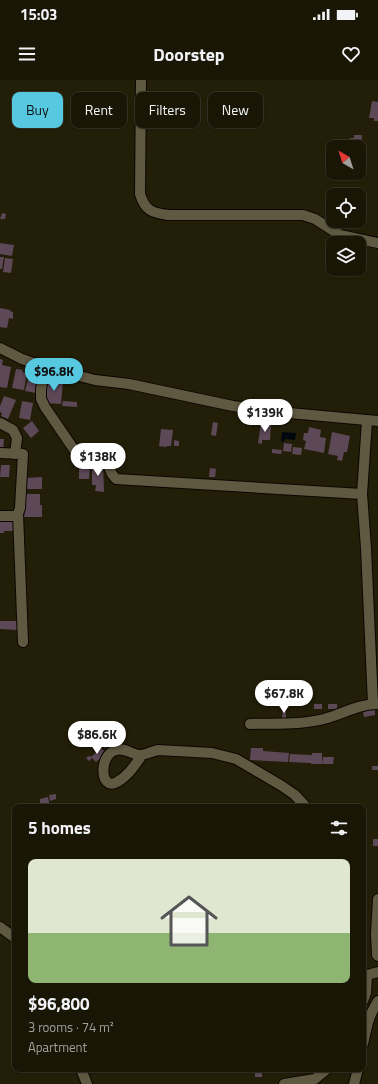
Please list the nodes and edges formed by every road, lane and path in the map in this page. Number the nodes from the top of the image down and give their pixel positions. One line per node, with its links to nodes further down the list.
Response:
1 (141, 80): 2 (street)
2 (378, 242)
3 (0, 348): 4 (street)
4 (45, 367): 5 (street); 10 (street)
5 (367, 421): 6 (street); 10 (street)
6 (378, 422)
7 (0, 423): 9 (street)
8 (0, 453): 9 (street)
9 (15, 454): 11 (street)
10 (362, 494): 14 (street)
11 (18, 514): 12 (street); 13 (street)
12 (0, 516)
13 (23, 642)
14 (375, 704): 15 (street)
15 (250, 724)
16 (142, 755): 17 (street)
17 (303, 804)
18 (378, 899): 21 (street)
19 (0, 927): 20 (street)
20 (12, 936)
21 (378, 956)
22 (369, 973): 23 (street)
23 (366, 993)
24 (378, 1001): 25 (street)
25 (366, 1028)
26 (82, 1072): 29 (street)
27 (323, 1072): 30 (street)
28 (357, 1072): 31 (street)
29 (87, 1084)
30 (284, 1084)
31 (354, 1084)

